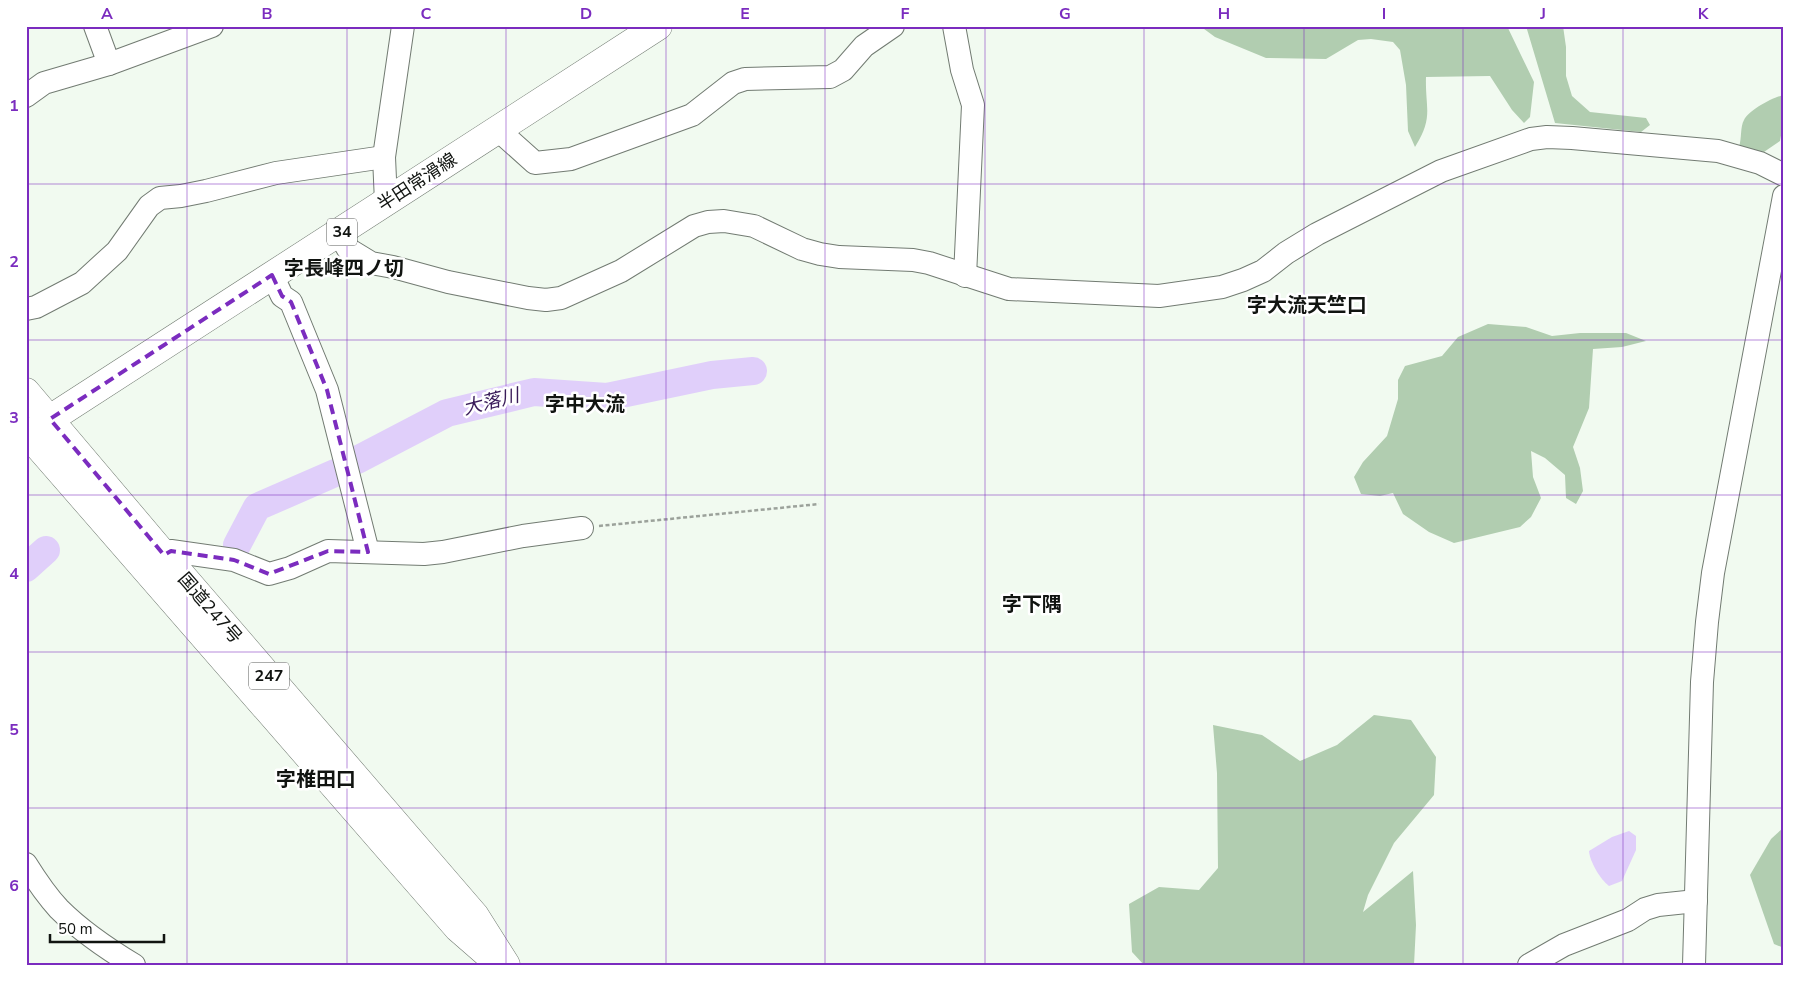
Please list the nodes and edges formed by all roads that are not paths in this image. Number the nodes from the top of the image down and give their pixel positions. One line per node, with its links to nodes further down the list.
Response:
1 (95, 26): 7 (street)
2 (212, 26): 7 (street)
3 (403, 26): 10 (street)
4 (658, 26): 9 (main road, 半田常滑線 / 34)
5 (893, 26): 9 (street)
6 (954, 26): 16 (street)
7 (109, 64): 8 (street)
8 (26, 96)
9 (497, 130): 13 (main road, 半田常滑線 / 34)
10 (384, 157): 13 (street); 17 (street)
11 (1784, 175): 16 (street)
12 (1784, 196): 24 (street)
13 (386, 202): 14 (main road, 半田常滑線 / 34)
14 (339, 234): 15 (main road, 半田常滑線 / 34); 16 (street)
15 (272, 275): 19 (main road, 半田常滑線 / 34); 21 (street)
16 (965, 276)
17 (26, 309)
18 (26, 392): 19 (main road, 国道247号 / 247)
19 (33, 431): 22 (main road, 国道247号 / 247); 26 (main road, 国道247号 / 247)
20 (582, 528): 21 (street)
21 (368, 552): 22 (street)
22 (164, 555): 27 (main road, 国道247号 / 247)
23 (26, 864): 25 (street)
24 (1696, 901): 28 (street); 29 (street)
25 (134, 965)
26 (501, 965)
27 (506, 965)
28 (1529, 965)
29 (1694, 965)

